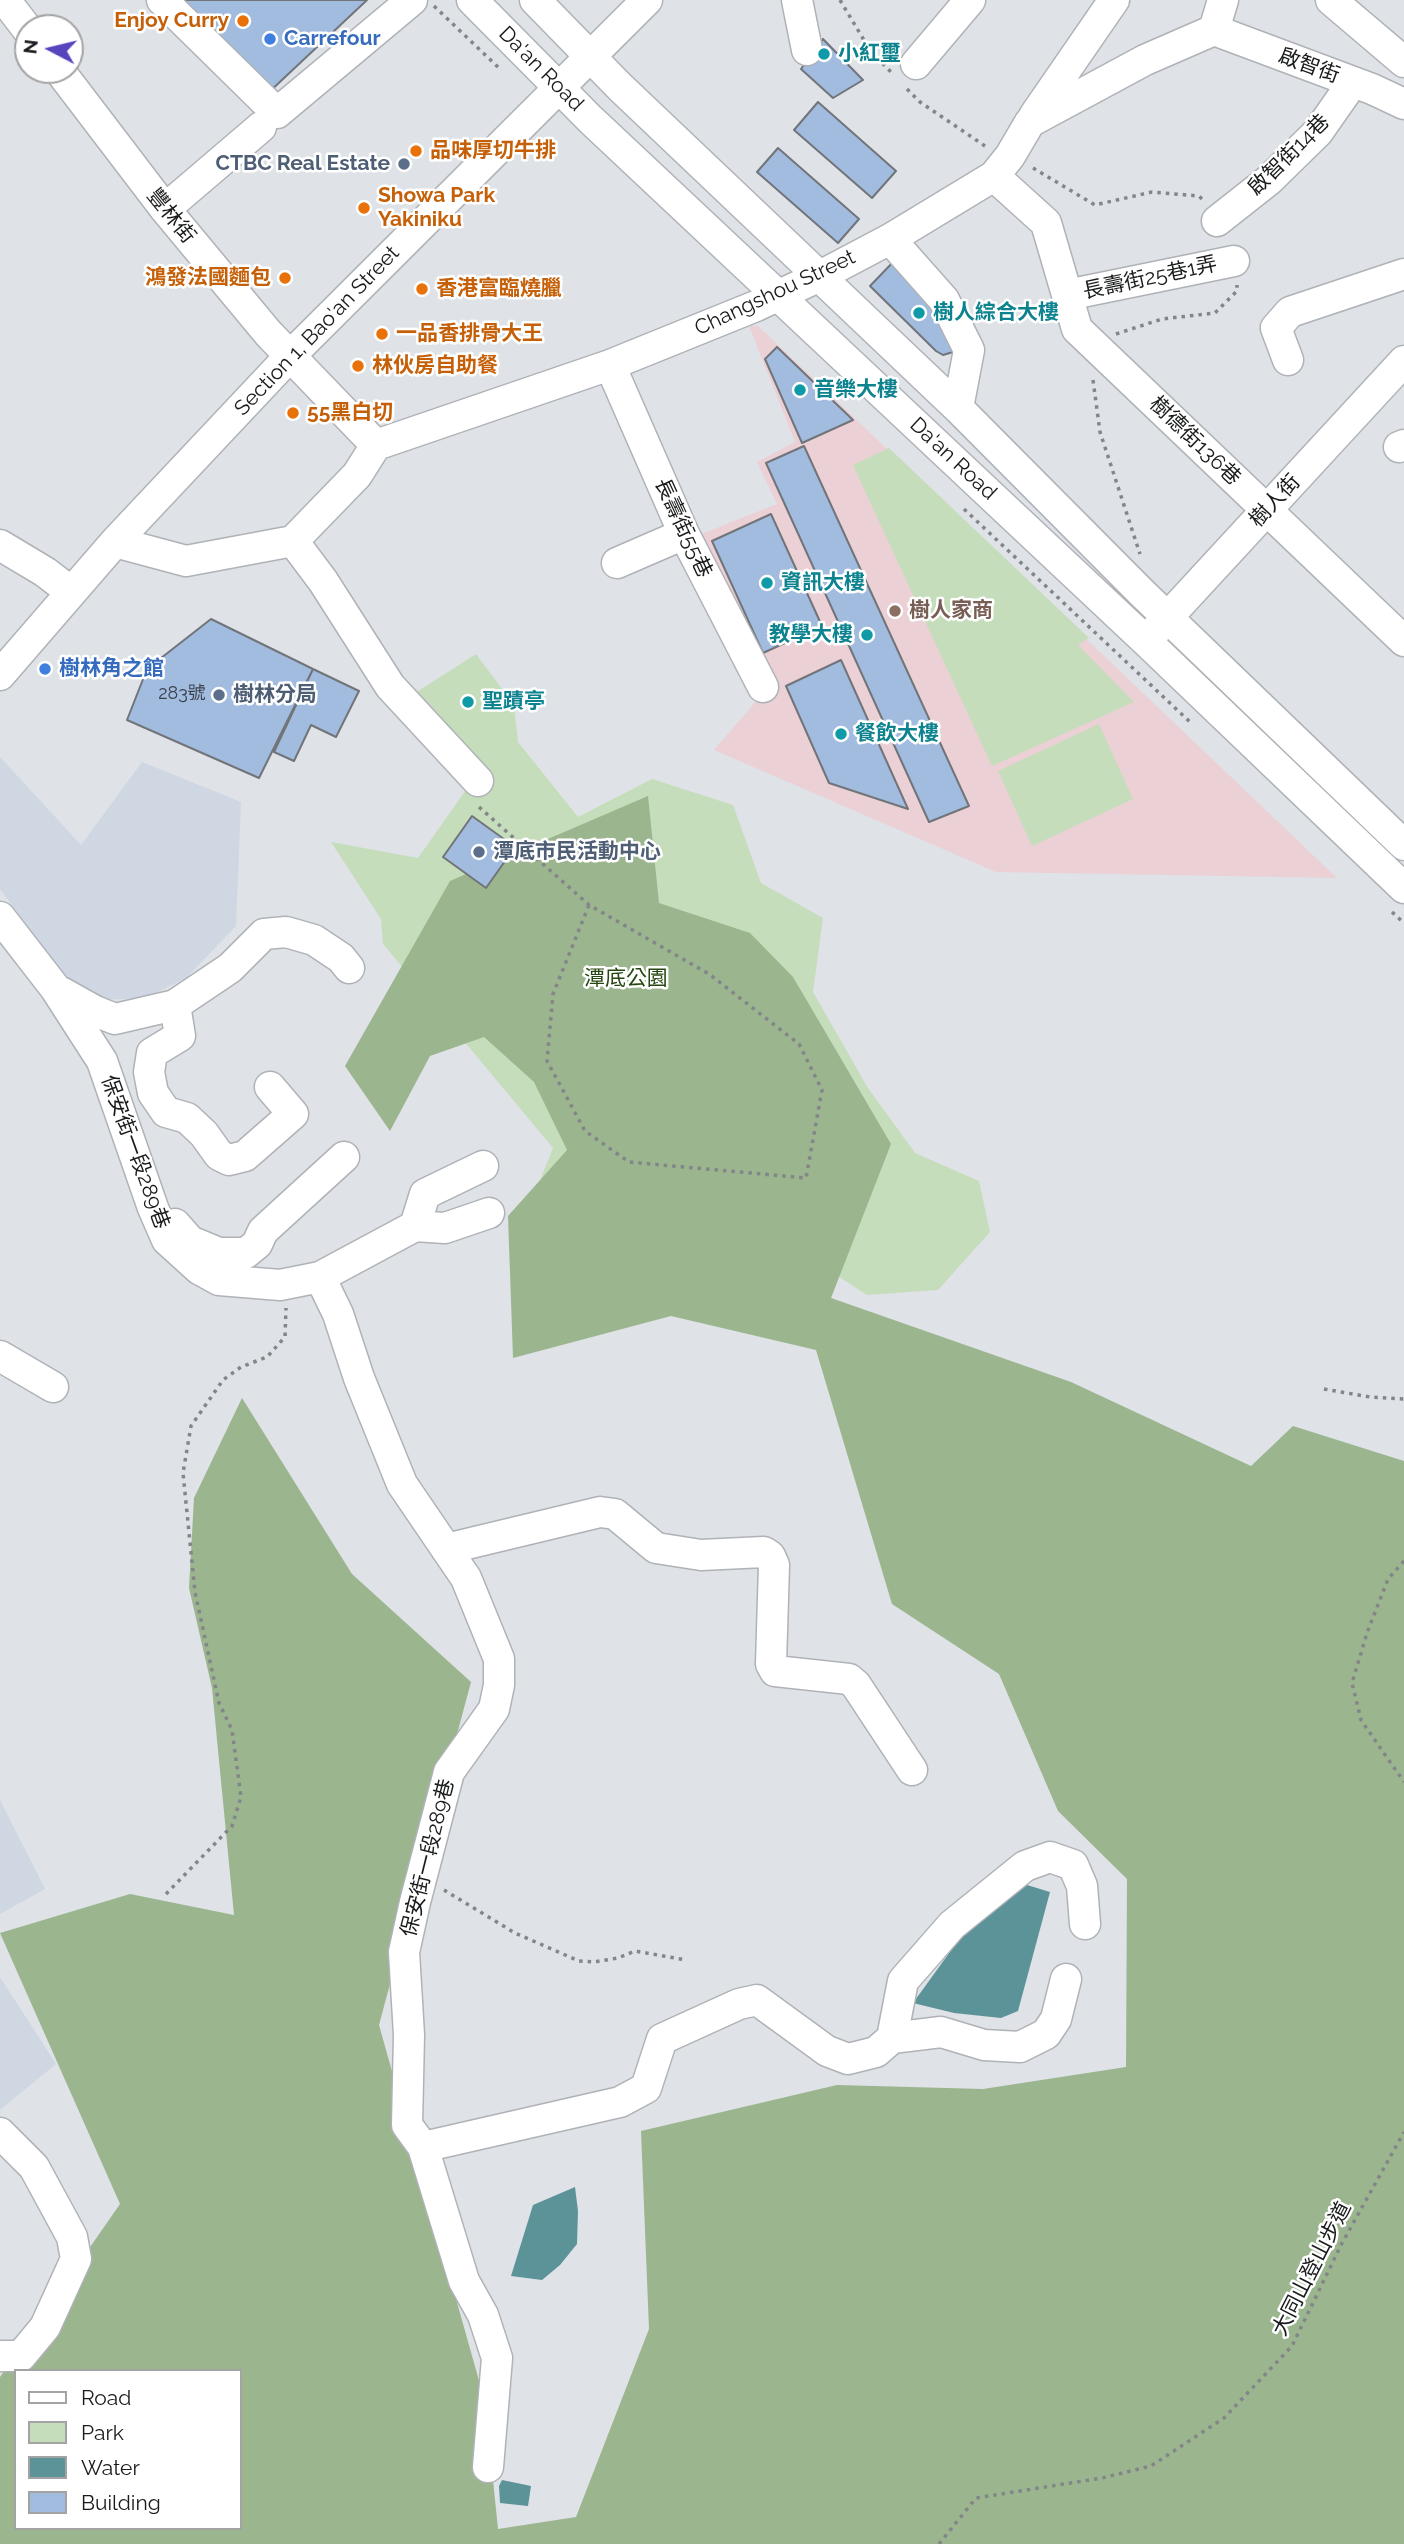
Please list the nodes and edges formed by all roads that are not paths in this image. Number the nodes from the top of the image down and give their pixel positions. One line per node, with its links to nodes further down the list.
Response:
1 (5, 0): 12 (street)
2 (162, 0): 3 (street)
3 (412, 0)
4 (472, 0): 20 (street, Da'an Road)
5 (535, 0): 15 (street, Da'an Road)
6 (648, 0): 15 (street, Section 1, Bao'an Street)
7 (797, 0): 14 (street)
8 (970, 0): 17 (street)
9 (1114, 0): 22 (street, Changshou Street)
10 (1223, 0): 13 (street)
11 (1331, 0): 16 (street)
12 (16, 14)
13 (1214, 30): 18 (street, 啟智街); 22 (street)
14 (807, 50)
15 (591, 58): 20 (street, Section 1, Bao'an Street); 30 (street, Da'an Road)
16 (1404, 62)
17 (916, 64)
18 (1353, 82): 21 (street, 啟智街); 26 (street, 啟智街14巷)
19 (70, 84): 25 (street, 豐林街)
20 (560, 89): 32 (street, Da'an Road); 33 (street, Section 1, Bao'an Street)
21 (1404, 104)
22 (1030, 122): 24 (street, Changshou Street)
23 (261, 127): 25 (street)
24 (995, 176): 27 (street, Changshou Street); 31 (street)
25 (165, 209): 33 (street, 豐林街)
26 (1217, 221)
27 (890, 239): 30 (street, Changshou Street); 37 (street)
28 (1234, 261): 31 (street, 長壽街25巷1弄)
29 (1404, 274): 34 (street)
30 (820, 276): 32 (street, Changshou Street); 37 (street, Da'an Road)
31 (1067, 295): 39 (street, 樹德街136巷)
32 (779, 296): 36 (street, Changshou Street); 48 (street, Da'an Road)
33 (290, 356): 38 (street); 41 (street, Section 1, Bao'an Street)
34 (1288, 359)
35 (1404, 361): 39 (street, 樹人街)
36 (610, 365): 38 (street, Changshou Street); 40 (street, 長壽街55巷)
37 (958, 408): 46 (street, Da'an Road)
38 (376, 445): 42 (street)
39 (1267, 510): 46 (street, 樹人街); 47 (street, 樹德街136巷)
40 (684, 534): 44 (street); 50 (street, 長壽街55巷)
41 (115, 541): 42 (street); 45 (street, Section 1, Bao'an Street)
42 (293, 541): 51 (street)
43 (0, 545): 45 (street)
44 (617, 562)
45 (70, 591): 49 (street, Section 1, Bao'an Street)
46 (1167, 616): 48 (street, 樹人街); 52 (street, Da'an Road)
47 (1404, 641)
48 (1147, 642): 53 (street, Da'an Road)
49 (0, 675)
50 (763, 687)
51 (478, 781)
52 (1404, 845)
53 (1404, 888)
54 (0, 917): 56 (street, 保安街一段289巷)
55 (349, 968): 57 (street)
56 (55, 988): 57 (street); 61 (street, 保安街一段289巷)
57 (175, 1005): 58 (street)
58 (270, 1087)
59 (344, 1157): 61 (street)
60 (484, 1166): 63 (street)
61 (153, 1208): 64 (street, 保安街一段289巷)
62 (489, 1213): 63 (street)
63 (415, 1226): 64 (street)
64 (320, 1277): 67 (street, 保安街一段289巷)
65 (0, 1356): 66 (street)
66 (53, 1387)
67 (446, 1549): 68 (street); 73 (street, 保安街一段289巷)
68 (912, 1770)
69 (1085, 1924): 71 (street)
70 (1066, 1979): 71 (street)
71 (892, 2038): 73 (street)
72 (0, 2133): 74 (street)
73 (423, 2147): 75 (street, 保安街一段289巷)
74 (0, 2356)
75 (488, 2467)

